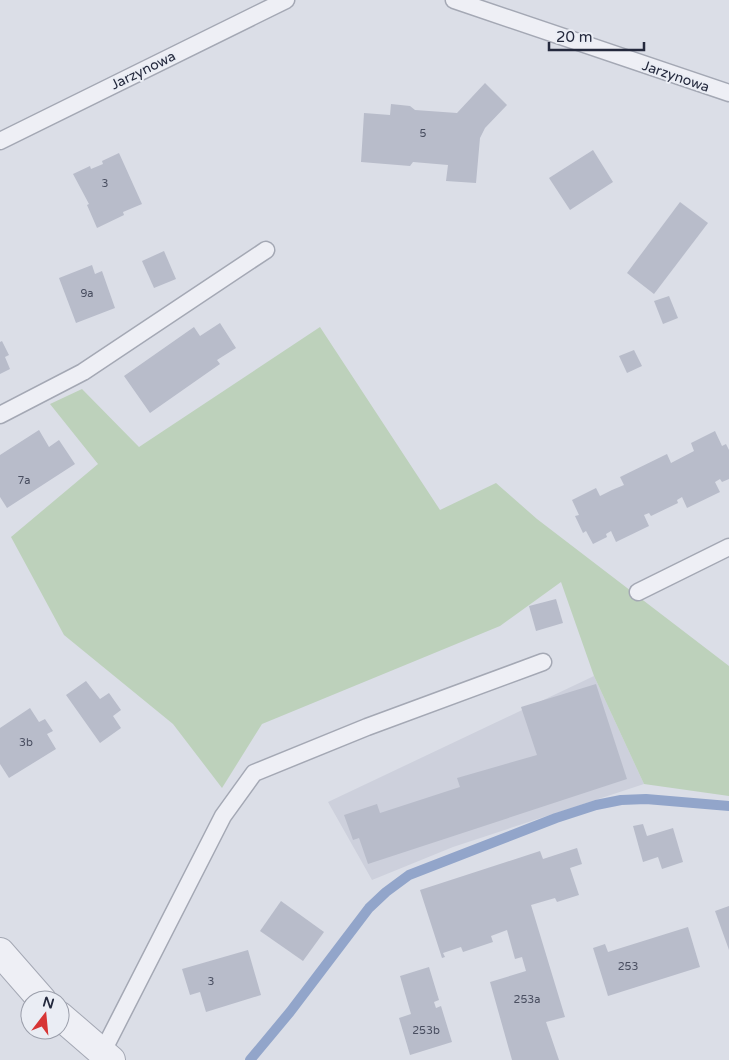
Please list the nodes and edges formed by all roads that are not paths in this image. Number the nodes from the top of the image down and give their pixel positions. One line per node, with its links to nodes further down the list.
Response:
1 (286, 0): 4 (lane, Jarzynowa)
2 (454, 0): 3 (lane, Jarzynowa)
3 (729, 93)
4 (0, 141)
5 (266, 250): 6 (lane)
6 (0, 415)
7 (729, 547): 8 (lane)
8 (638, 592)
9 (543, 662): 13 (lane)
10 (0, 952): 11 (street)
11 (33, 990)
12 (70, 1025): 13 (street)
13 (107, 1057)

